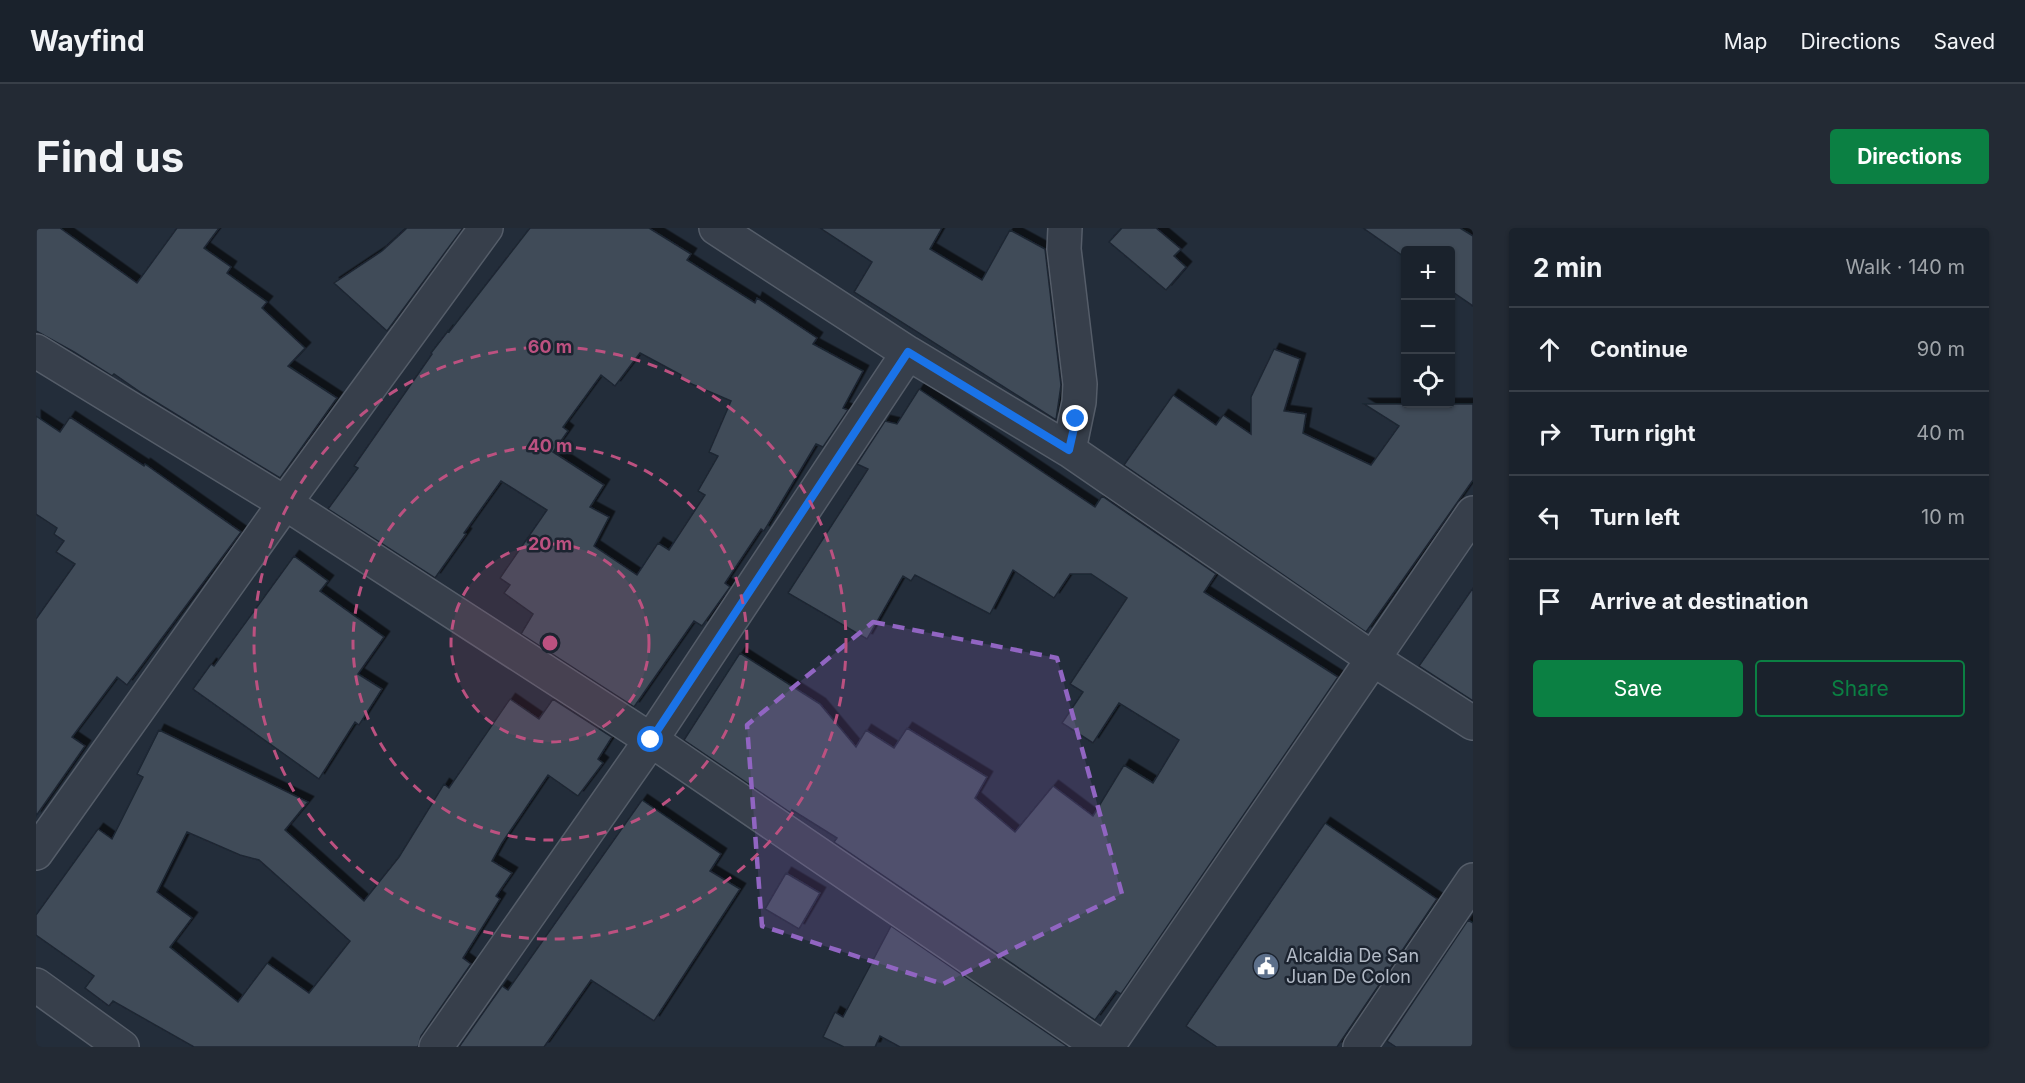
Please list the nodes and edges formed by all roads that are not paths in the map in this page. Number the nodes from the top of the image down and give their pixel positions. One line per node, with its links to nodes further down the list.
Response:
1 (486, 228): 7 (street)
2 (716, 228): 5 (street)
3 (1065, 228): 6 (street)
4 (36, 351): 7 (street)
5 (908, 352): 6 (street); 12 (street)
6 (1069, 450): 10 (street)
7 (285, 503): 12 (street); 13 (street)
8 (1473, 513): 9 (street)
9 (1464, 542): 10 (street)
10 (1373, 659): 11 (street); 19 (street)
11 (1473, 723)
12 (651, 740): 17 (street); 18 (street)
13 (36, 853)
14 (1473, 879): 20 (street)
15 (36, 985): 16 (street)
16 (122, 1047)
17 (436, 1047)
18 (1101, 1047)
19 (1107, 1047)
20 (1360, 1047)

